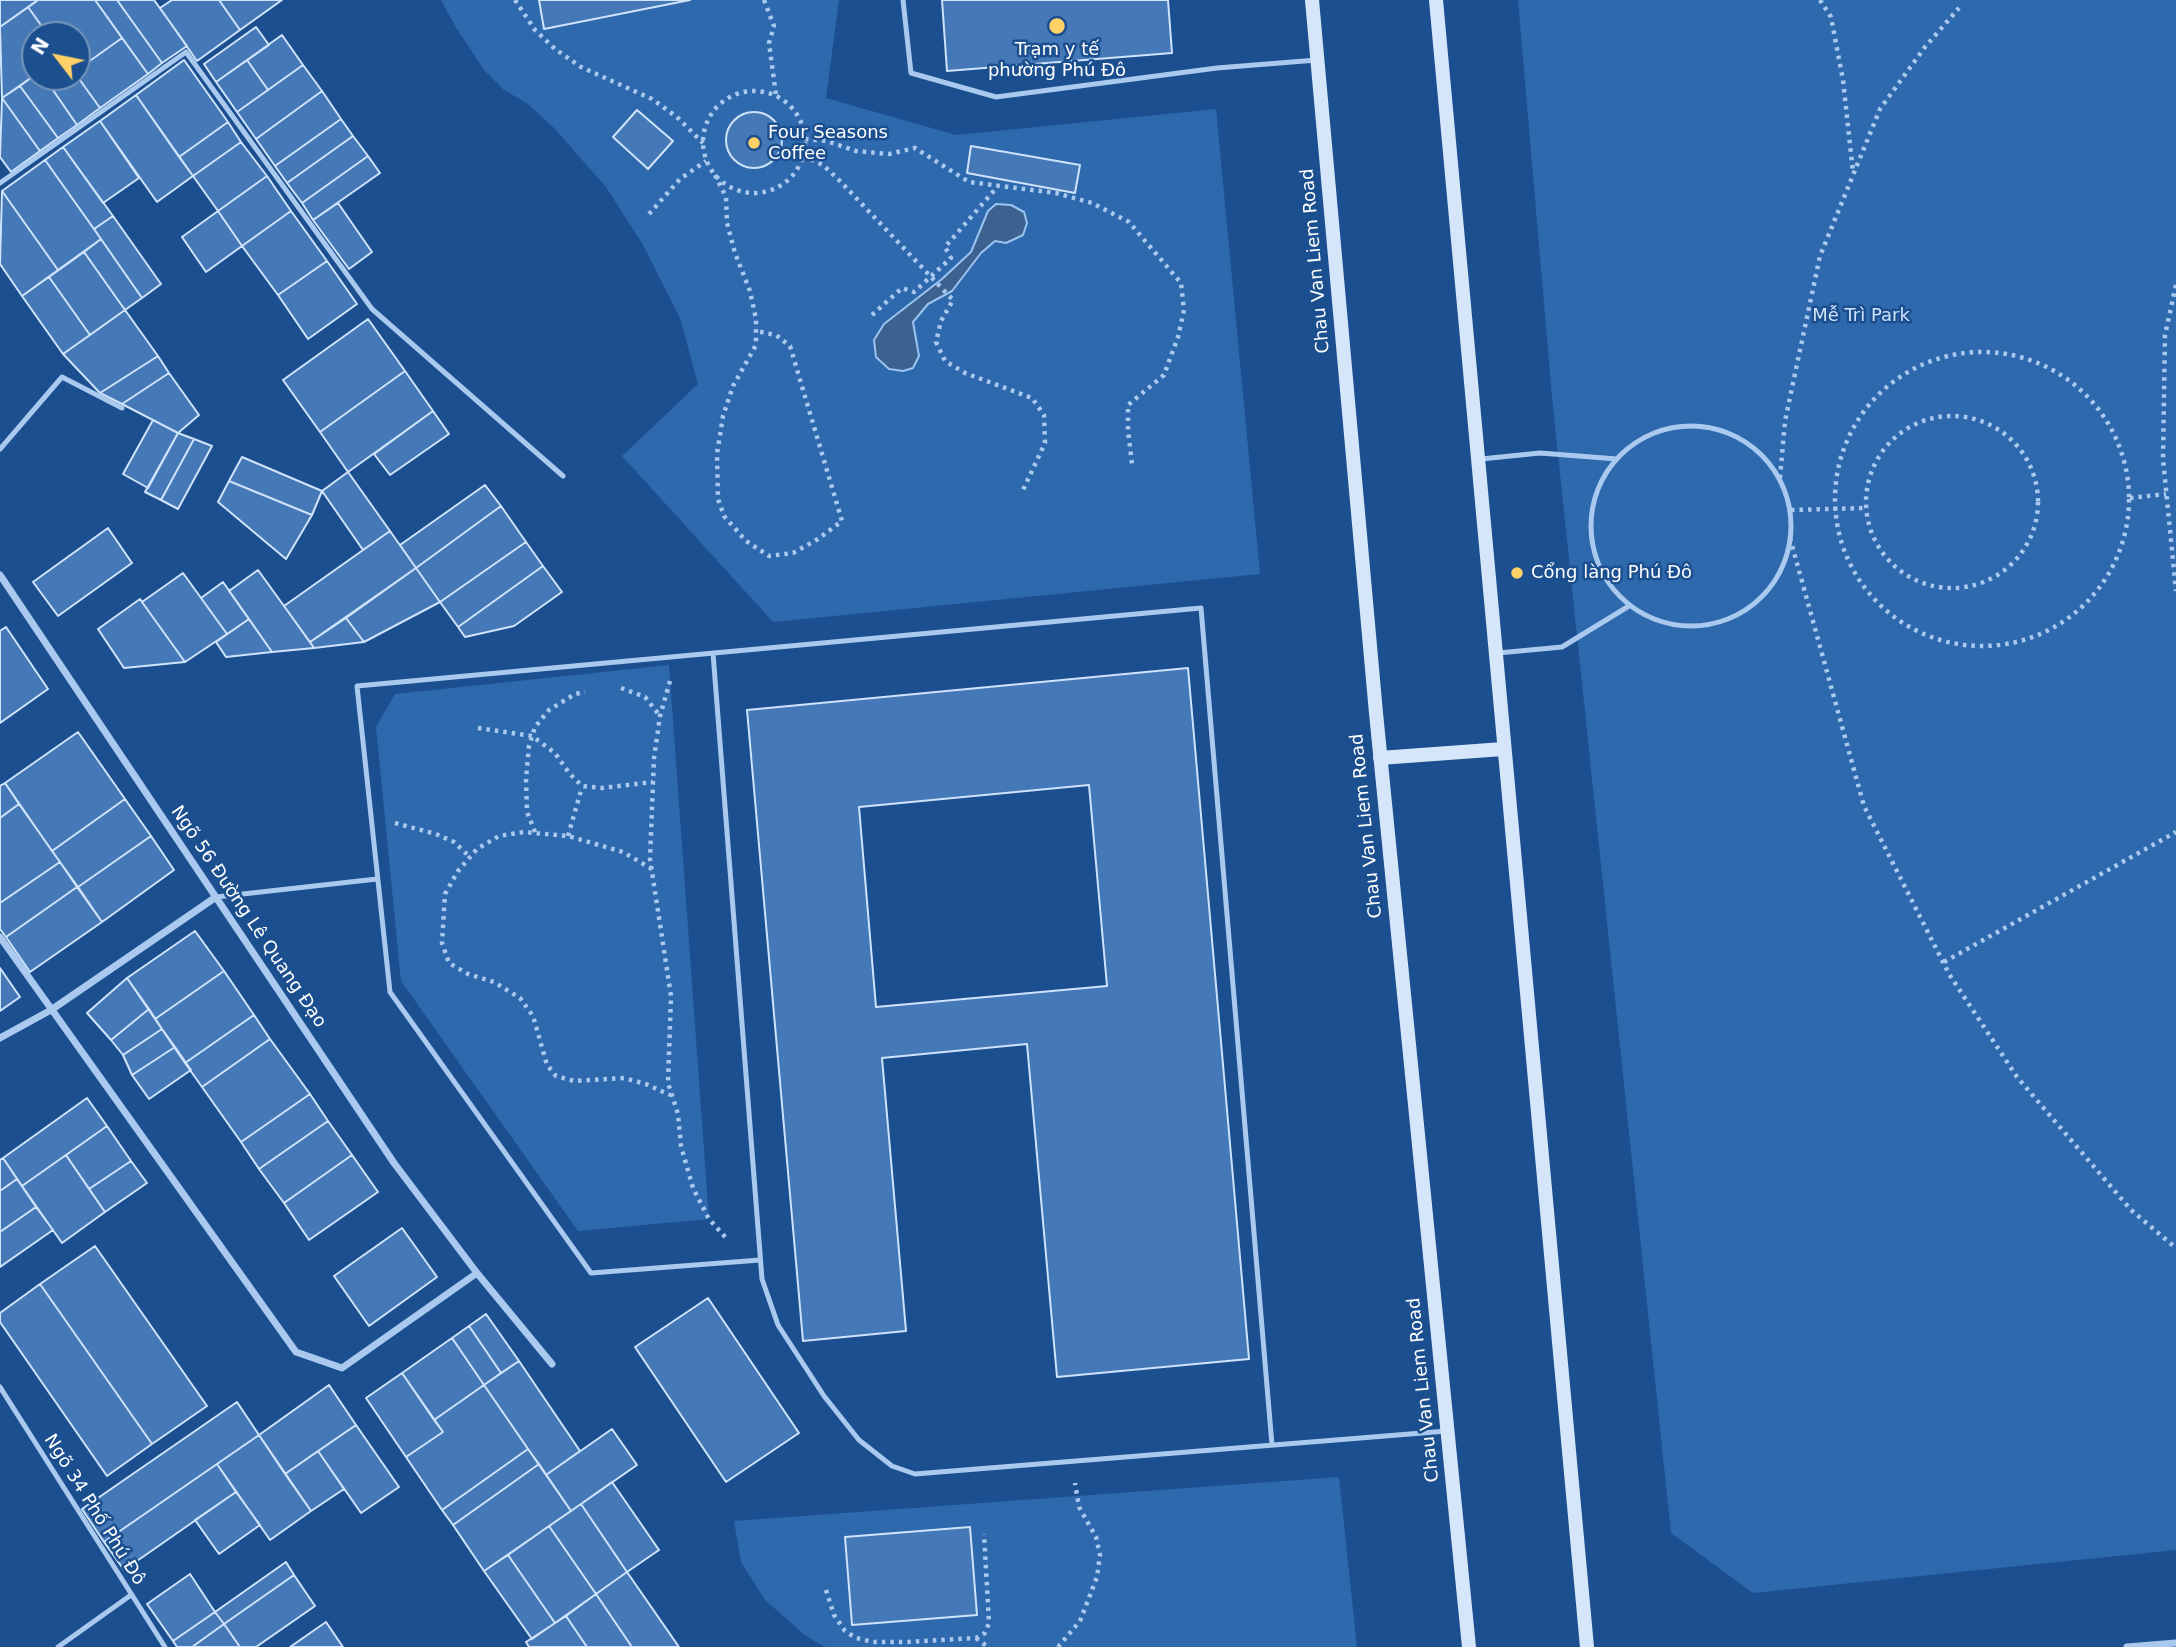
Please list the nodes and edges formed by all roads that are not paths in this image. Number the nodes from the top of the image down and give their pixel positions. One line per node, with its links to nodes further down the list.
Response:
1 (902, 0): 4 (lane)
2 (1312, 0): 4 (main road, Chau Van Liem Road)
3 (1436, 0): 8 (main road)
4 (1317, 60): 16 (main road, Chau Van Liem Road)
5 (0, 183): 10 (lane)
6 (122, 408): 7 (lane)
7 (0, 449)
8 (1477, 459): 9 (lane); 14 (main road)
9 (1617, 459): 12 (lane); 12 (lane)
10 (563, 476)
11 (0, 575): 18 (street, Ngõ 56 Đường Lê Quang Đạo)
12 (1629, 606): 14 (lane)
13 (713, 653): 17 (lane); 22 (lane); 27 (lane)
14 (1494, 654): 15 (main road)
15 (1503, 749): 16 (main road); 33 (main road)
16 (1380, 758): 26 (main road, Chau Van Liem Road)
17 (377, 879): 18 (lane); 22 (lane)
18 (216, 897): 20 (street); 23 (street, Ngõ 56 Đường Lê Quang Đạo)
19 (0, 937): 20 (street)
20 (51, 1010): 21 (street); 23 (street)
21 (0, 1038)
22 (760, 1260): 27 (lane)
23 (477, 1273): 24 (street, Ngõ 56 Đường Lê Quang Đạo)
24 (552, 1364)
25 (0, 1387): 28 (lane, Ngõ 34 Phố Phú Đô)
26 (1447, 1431): 27 (lane); 32 (main road, Chau Van Liem Road)
27 (1272, 1445)
28 (131, 1595): 30 (lane); 31 (lane, Ngõ 34 Phố Phú Đô)
29 (2176, 1643): 34 (street)
30 (58, 1647)
31 (165, 1647)
32 (1469, 1647)
33 (1587, 1647)
34 (2127, 1647)

